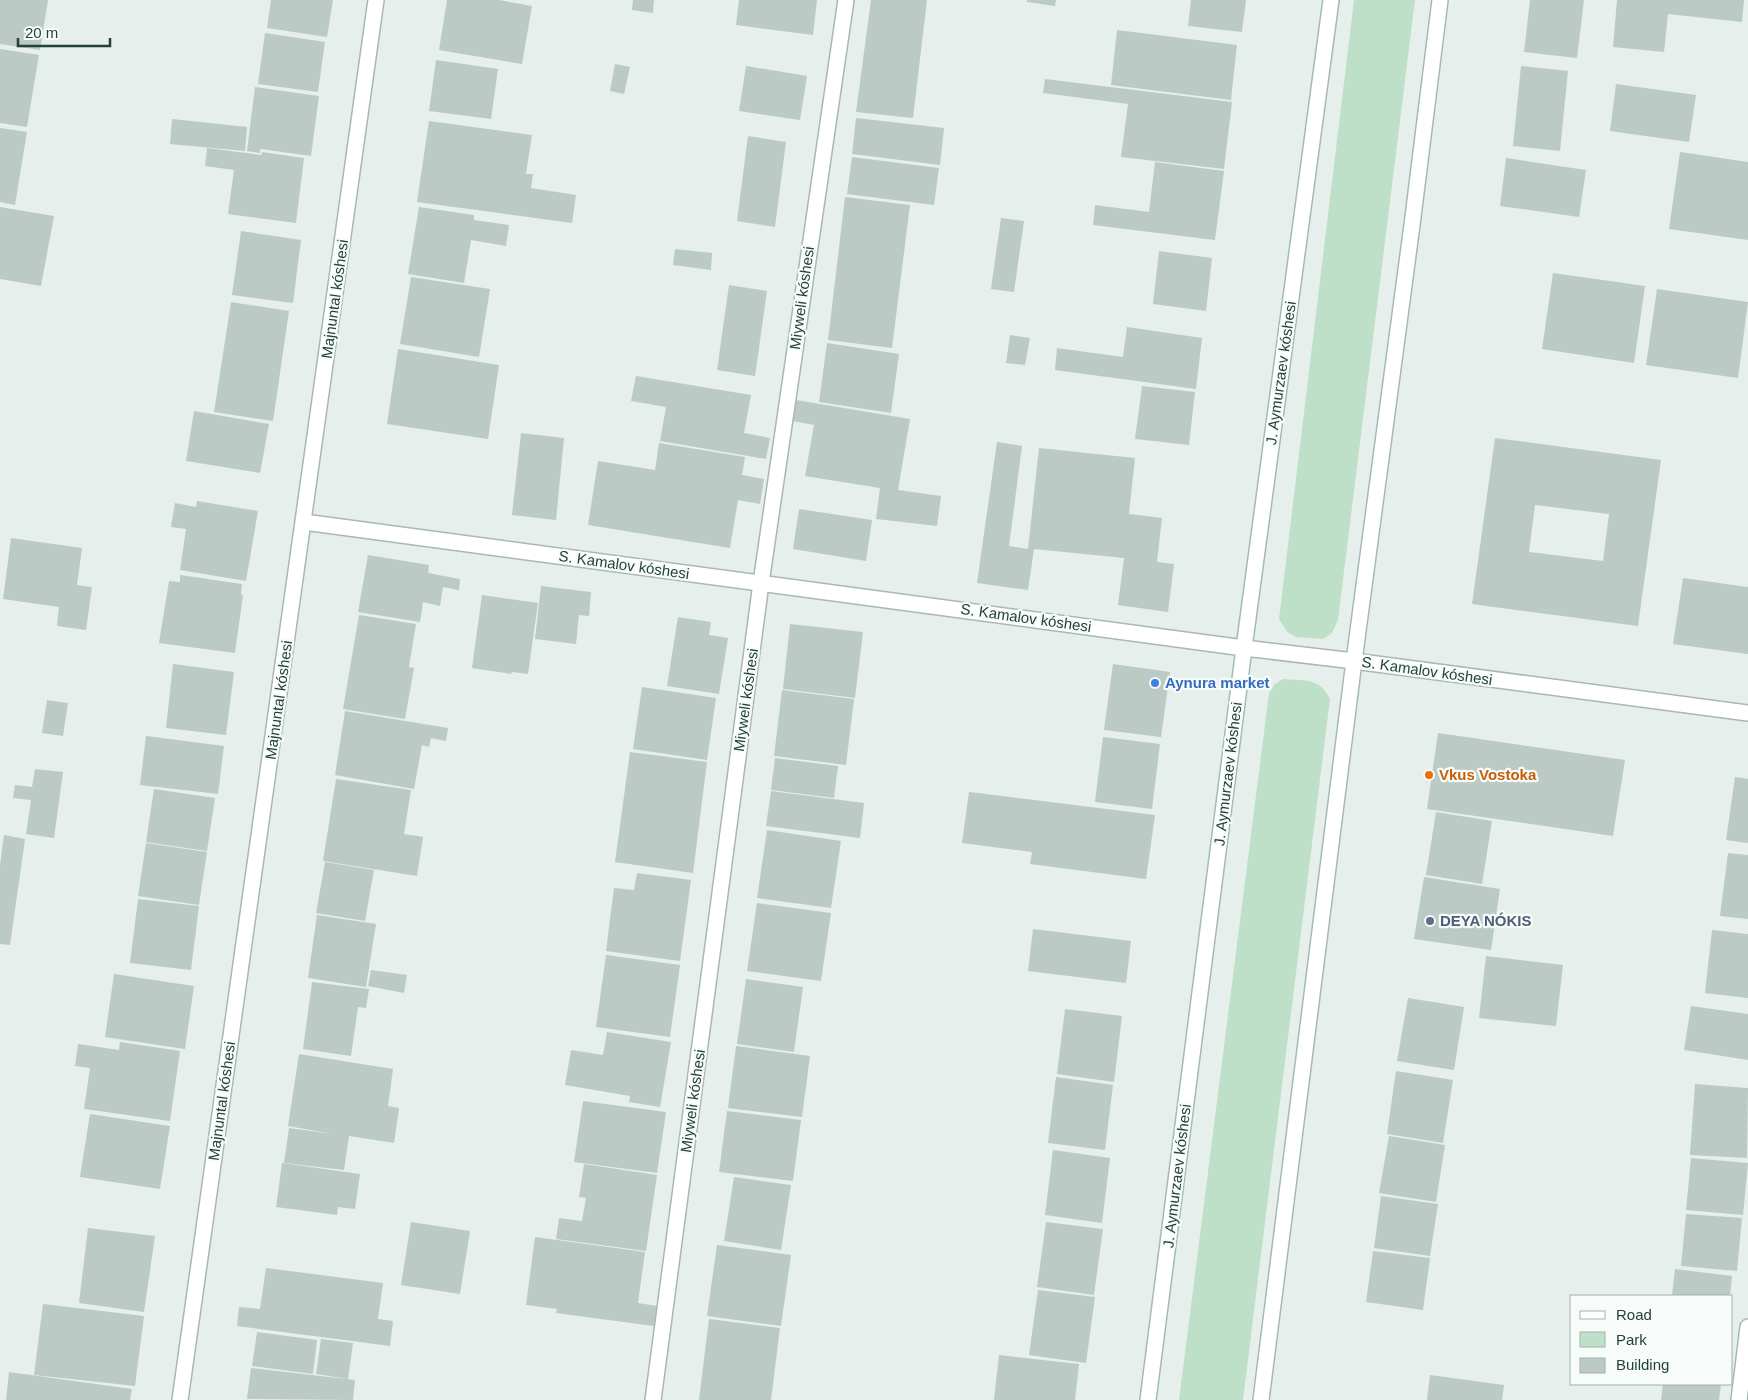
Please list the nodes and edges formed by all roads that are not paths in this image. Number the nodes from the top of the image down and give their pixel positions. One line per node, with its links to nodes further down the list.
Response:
1 (376, 0): 5 (street, Majnuntal kóshesi)
2 (846, 0): 6 (street, Miyweli kóshesi)
3 (1331, 0): 7 (street, J. Aymurzaev kóshesi)
4 (1440, 0): 8 (street)
5 (304, 522): 6 (street, S. Kamalov kóshesi); 11 (street, Majnuntal kóshesi)
6 (761, 583): 7 (street, S. Kamalov kóshesi); 12 (street, Miyweli kóshesi)
7 (1244, 648): 8 (street, S. Kamalov kóshesi); 13 (street, J. Aymurzaev kóshesi)
8 (1354, 661): 9 (street, S. Kamalov kóshesi); 14 (street)
9 (1748, 713)
10 (1748, 1327): 15 (street)
11 (180, 1400)
12 (653, 1400)
13 (1148, 1400)
14 (1261, 1400)
15 (1739, 1400)

